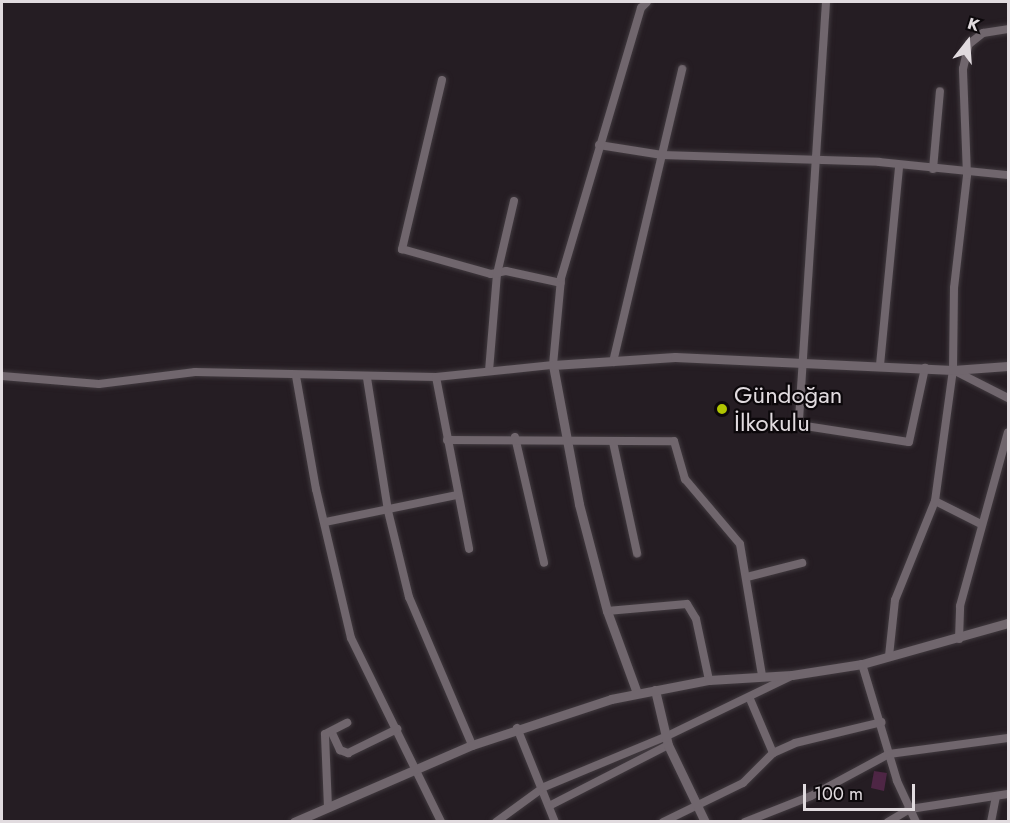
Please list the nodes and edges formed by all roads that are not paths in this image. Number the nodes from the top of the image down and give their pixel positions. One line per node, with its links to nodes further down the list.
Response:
1 (647, 2): 7 (street)
2 (826, 2): 9 (street)
3 (1008, 28): 12 (street)
4 (682, 69): 8 (street)
5 (442, 80): 15 (street)
6 (940, 91): 11 (street)
7 (599, 145): 8 (street); 16 (street)
8 (662, 155): 9 (street); 17 (street)
9 (818, 160): 10 (street); 18 (street)
10 (899, 167): 11 (street); 20 (street)
11 (933, 169): 12 (street)
12 (966, 175): 13 (street); 23 (street)
13 (1008, 175)
14 (514, 201): 15 (street)
15 (497, 274): 16 (street); 24 (street)
16 (561, 283): 19 (street)
17 (614, 362): 18 (street); 19 (street)
18 (803, 362): 20 (street); 22 (street)
19 (552, 365): 24 (street); 32 (street)
20 (880, 365): 22 (street)
21 (1008, 366): 23 (street)
22 (925, 368): 23 (street)
23 (953, 370): 29 (street); 36 (street)
24 (489, 371): 27 (street)
25 (2, 376): 26 (street)
26 (296, 376): 28 (street); 38 (street)
27 (436, 377): 28 (street); 33 (street)
28 (367, 378): 37 (street)
29 (1008, 398)
30 (1008, 432): 39 (street)
31 (515, 437): 32 (street); 33 (street); 42 (street)
32 (567, 439): 34 (street); 45 (street)
33 (447, 440): 35 (street)
34 (613, 442): 41 (street); 44 (street)
35 (457, 495): 37 (street); 40 (street)
36 (935, 501): 39 (street); 48 (street)
37 (388, 511): 38 (street); 63 (street)
38 (325, 522): 59 (street)
39 (981, 524): 47 (street)
40 (469, 549)
41 (637, 553)
42 (544, 563)
43 (802, 563): 44 (street)
44 (747, 577): 51 (street)
45 (607, 611): 52 (street); 54 (street)
46 (1008, 623): 47 (street)
47 (960, 639): 48 (street)
48 (889, 656): 49 (street)
49 (862, 664): 50 (street); 56 (street)
50 (792, 675): 51 (street); 55 (street)
51 (762, 676): 52 (street)
52 (709, 680): 53 (street)
53 (655, 690): 54 (street); 62 (street)
54 (637, 693): 58 (street)
55 (750, 699): 62 (street); 64 (street)
56 (882, 722): 64 (street); 65 (street)
57 (347, 723): 60 (street)
58 (517, 728): 63 (street); 67 (street)
59 (397, 729): 60 (street); 66 (street)
60 (332, 733): 72 (street)
61 (1008, 738): 65 (street)
62 (667, 741): 67 (street); 70 (street); 71 (street)
63 (472, 745): 66 (street)
64 (773, 753): 70 (street)
65 (889, 754): 73 (street); 80 (street)
66 (419, 771): 72 (street); 75 (street)
67 (544, 787): 71 (street); 76 (street)
68 (1008, 794): 69 (street)
69 (996, 796): 73 (street); 83 (street)
70 (697, 803): 78 (street); 79 (street)
71 (549, 806): 77 (street)
72 (328, 807): 74 (street)
73 (910, 809): 81 (street); 82 (street)
74 (294, 822)
75 (441, 822)
76 (496, 822)
77 (555, 822)
78 (663, 822)
79 (705, 822)
80 (745, 822)
81 (888, 822)
82 (916, 822)
83 (991, 822)

